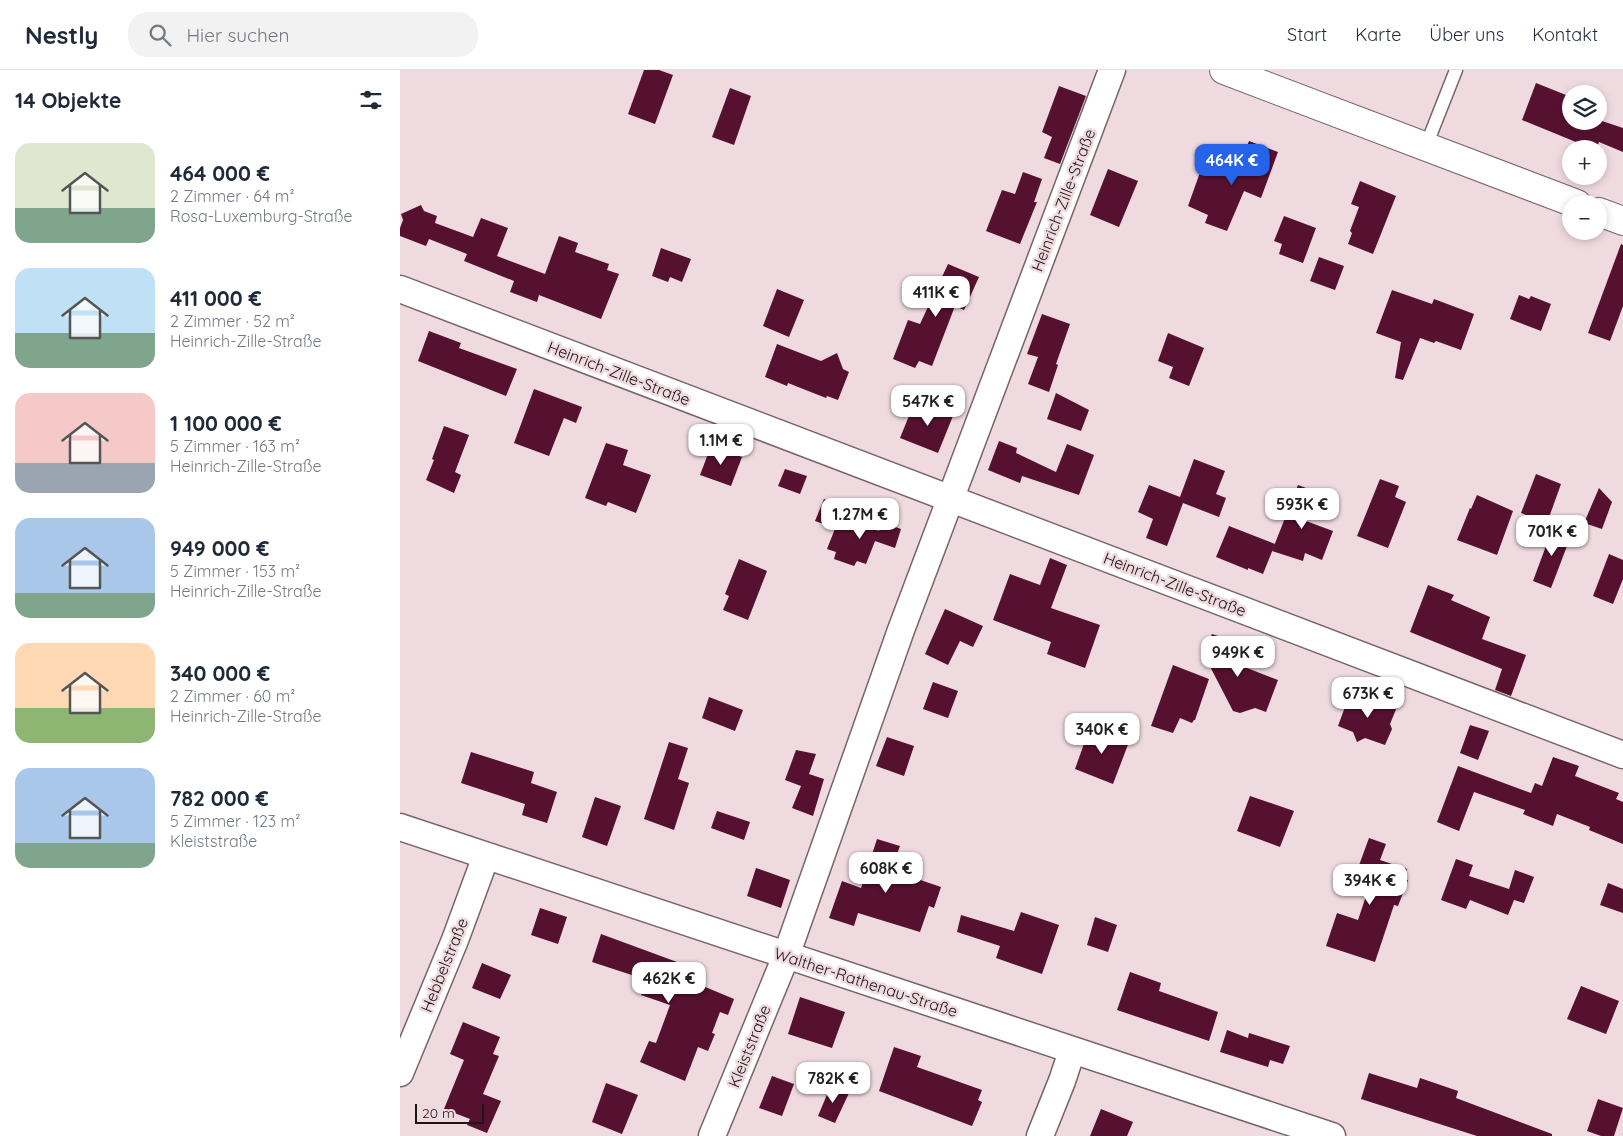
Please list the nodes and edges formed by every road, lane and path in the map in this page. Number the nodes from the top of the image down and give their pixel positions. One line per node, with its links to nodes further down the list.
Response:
1 (1112, 70): 9 (street, Heinrich-Zille-Straße)
2 (1224, 70): 4 (street)
3 (1456, 70): 4 (lane)
4 (1426, 146): 5 (street)
5 (1562, 198)
6 (1607, 215): 7 (street)
7 (1623, 221)
8 (400, 289): 9 (street, Heinrich-Zille-Straße)
9 (950, 499): 10 (street, Heinrich-Zille-Straße); 13 (street, Heinrich-Zille-Straße)
10 (1623, 755)
11 (400, 827): 12 (street, Walther-Rathenau-Straße)
12 (486, 856): 13 (street, Walther-Rathenau-Straße); 15 (street, Hebbelstraße)
13 (786, 956): 14 (street, Walther-Rathenau-Straße); 16 (street, Kleiststraße)
14 (1072, 1051): 17 (street); 18 (street, Walther-Rathenau-Straße)
15 (400, 1073)
16 (712, 1136)
17 (1040, 1136)
18 (1332, 1136)

